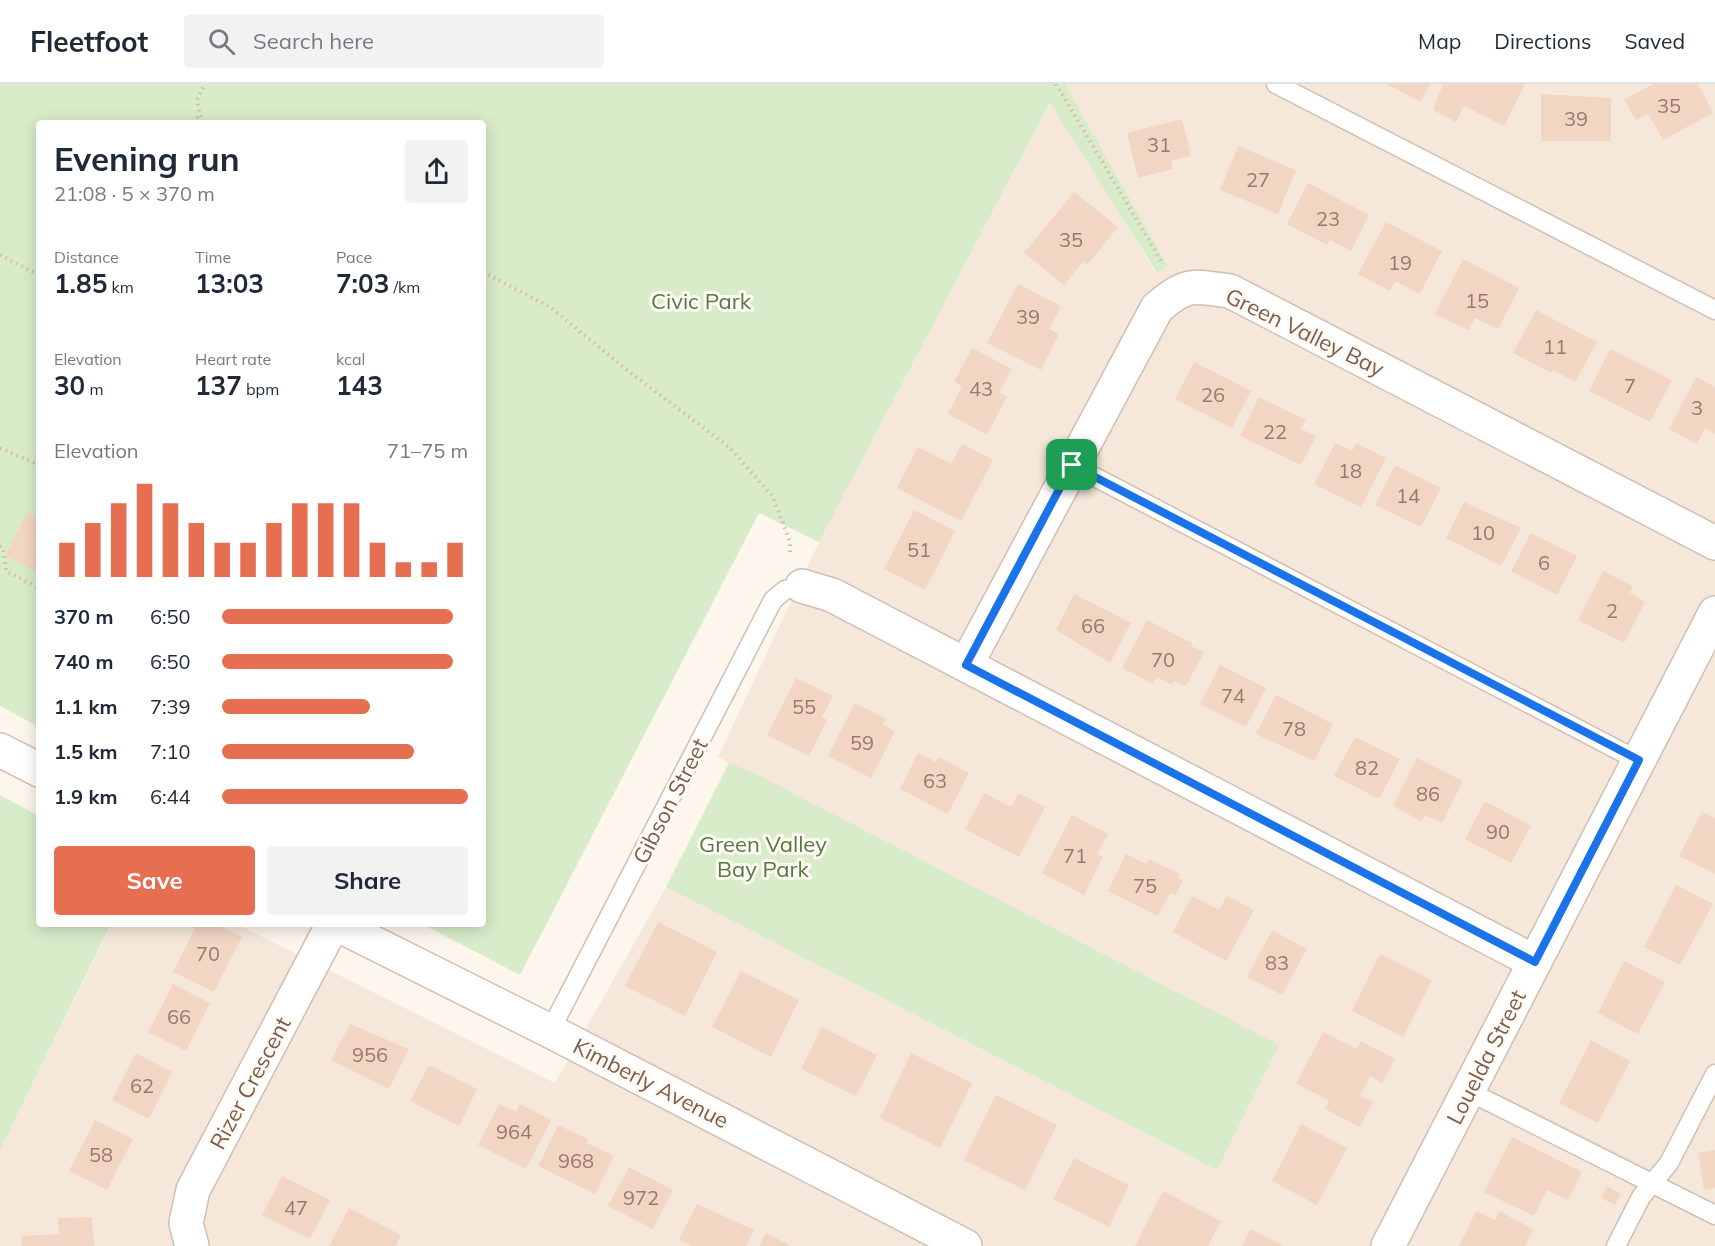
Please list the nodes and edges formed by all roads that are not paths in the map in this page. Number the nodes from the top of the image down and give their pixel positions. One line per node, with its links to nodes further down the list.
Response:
1 (1276, 84): 2 (lane)
2 (1715, 310)
3 (1072, 465): 4 (street, Green Valley Bay); 7 (street); 9 (lane)
4 (1715, 543)
5 (796, 587): 7 (street); 14 (lane, Gibson Street)
6 (1715, 613): 9 (street, Louelda Street)
7 (966, 665): 13 (street)
8 (0, 750): 10 (street)
9 (1639, 760): 13 (street, Louelda Street)
10 (36, 768)
11 (333, 927): 19 (street, Rizer Crescent)
12 (341, 927): 14 (street, Kimberly Avenue)
13 (1535, 962): 16 (street, Louelda Street)
14 (550, 1031): 20 (street, Kimberly Avenue)
15 (1715, 1074): 17 (lane)
16 (1468, 1091): 17 (lane); 21 (street, Louelda Street)
17 (1652, 1182): 18 (lane); 22 (lane)
18 (1715, 1215)
19 (192, 1246)
20 (965, 1246)
21 (1388, 1246)
22 (1616, 1246)

